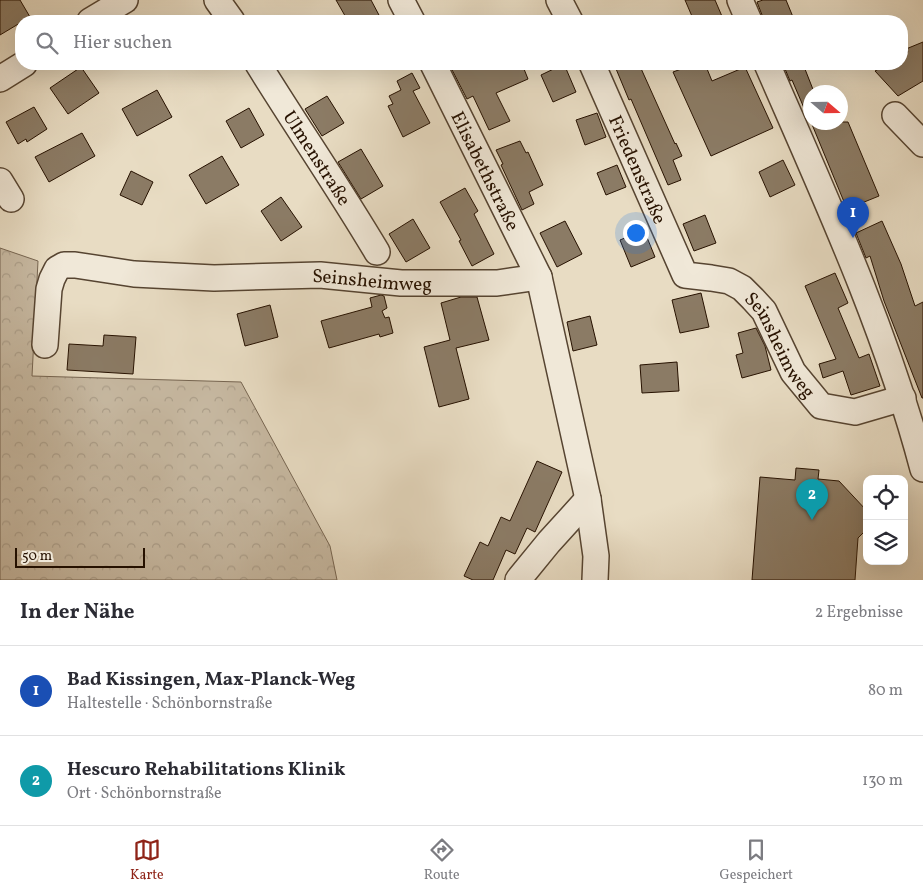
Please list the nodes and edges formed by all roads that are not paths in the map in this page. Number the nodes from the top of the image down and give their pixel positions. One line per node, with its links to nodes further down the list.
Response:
1 (125, 0): 6 (street)
2 (217, 0): 7 (street)
3 (401, 0): 8 (street)
4 (559, 0): 9 (street)
5 (740, 0): 10 (street)
6 (99, 15)
7 (228, 15)
8 (409, 15)
9 (567, 15)
10 (746, 15)
11 (15, 70): 16 (street)
12 (262, 70): 19 (street, Ulmenstraße)
13 (436, 70): 21 (street, Elisabethstraße)
14 (595, 70): 20 (street, Friedenstraße)
15 (771, 70): 23 (street)
16 (0, 79)
17 (895, 115): 18 (street)
18 (923, 144)
19 (377, 252)
20 (685, 276): 23 (street, Seinsheimweg)
21 (540, 277): 22 (street, Seinsheimweg); 25 (street)
22 (45, 345)
23 (903, 398): 24 (street)
24 (923, 470)
25 (588, 499): 26 (street); 27 (street)
26 (518, 580)
27 (595, 580)

